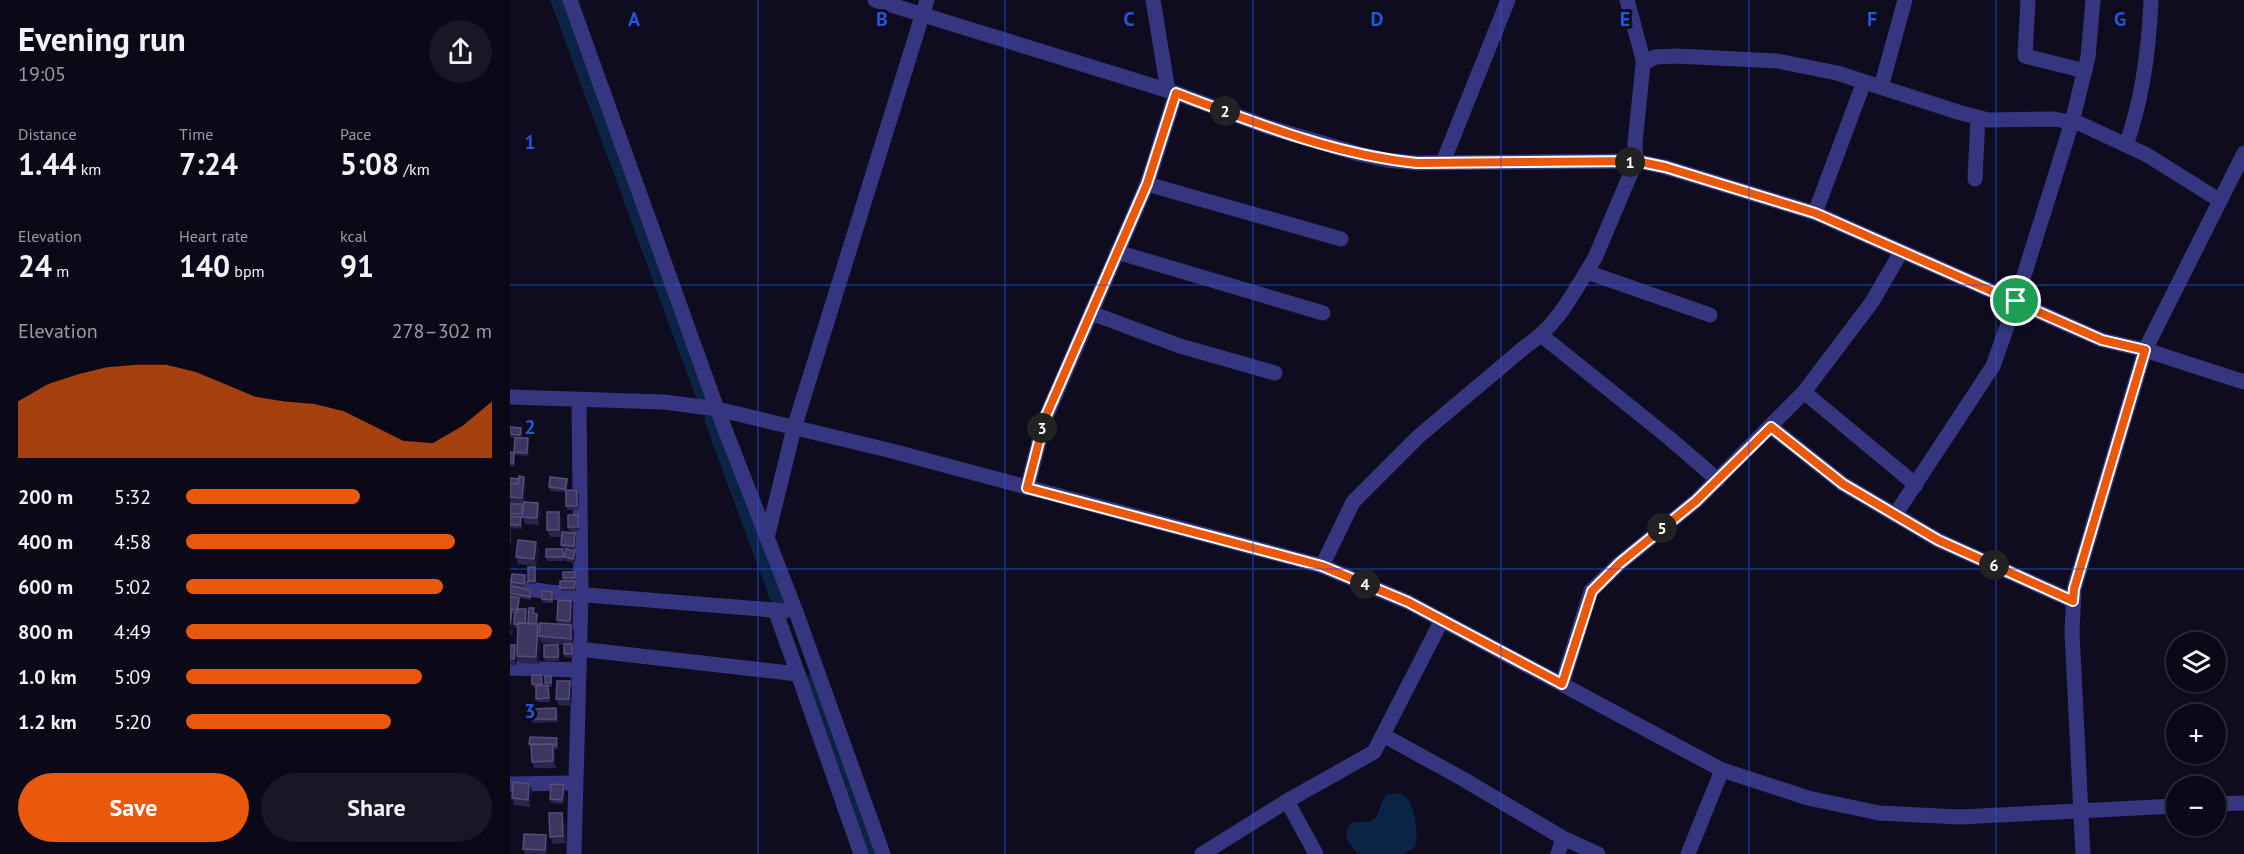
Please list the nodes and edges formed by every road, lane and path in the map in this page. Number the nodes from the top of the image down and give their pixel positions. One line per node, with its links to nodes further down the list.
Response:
1 (570, 0): 41 (street)
2 (875, 0): 10 (street)
3 (1154, 0): 15 (street)
4 (1508, 0): 21 (street)
5 (1626, 0): 11 (street)
6 (1905, 0): 14 (street)
7 (2028, 0): 12 (street)
8 (2093, 0): 12 (street)
9 (2151, 0): 18 (street)
10 (925, 7): 15 (street); 43 (street)
11 (1644, 63): 13 (street); 20 (street)
12 (2085, 71): 17 (street)
13 (1864, 82): 14 (street); 25 (street)
14 (1881, 87): 16 (street)
15 (1172, 92): 21 (street); 23 (street)
16 (1978, 117): 17 (street); 22 (street)
17 (2072, 122): 18 (street); 30 (street)
18 (2126, 145): 24 (street)
19 (2244, 153): 24 (street)
20 (1636, 161): 21 (street); 25 (street); 29 (street)
21 (1443, 162)
22 (1975, 179)
23 (1147, 184): 26 (street); 27 (street)
24 (2219, 200): 35 (street)
25 (1815, 213): 28 (street)
26 (1341, 239)
27 (1117, 252): 31 (street); 32 (street)
28 (1901, 252): 30 (street); 38 (street)
29 (1587, 272): 33 (street); 34 (street)
30 (2016, 301): 35 (street); 45 (street)
31 (1091, 313): 36 (street); 46 (street)
32 (1323, 313)
33 (1710, 315)
34 (1541, 335): 44 (street); 49 (street)
35 (2145, 350): 37 (street); 52 (street)
36 (1275, 373)
37 (2244, 382)
38 (1804, 392): 42 (street); 45 (street)
39 (510, 397): 40 (street)
40 (579, 400): 41 (street); 51 (street)
41 (717, 409): 43 (street); 48 (street)
42 (1771, 427): 44 (street); 47 (street)
43 (794, 428): 46 (street); 48 (street)
44 (1718, 480): 60 (street)
45 (1916, 485): 47 (street)
46 (1027, 488): 49 (street)
47 (1895, 515): 52 (street)
48 (767, 538): 54 (street)
49 (1322, 566): 55 (street)
50 (510, 586): 51 (street)
51 (581, 595): 53 (street); 56 (street)
52 (2073, 601): 69 (street)
53 (775, 610): 54 (street); 59 (street)
54 (796, 612): 73 (street)
55 (1442, 621): 60 (street); 61 (street)
56 (579, 649): 58 (street); 59 (street)
57 (510, 668): 58 (street)
58 (579, 670): 63 (street)
59 (798, 674): 72 (street)
60 (1562, 684): 62 (street)
61 (1383, 735): 65 (street); 70 (street)
62 (1722, 770): 69 (street); 78 (street)
63 (574, 783): 64 (street); 71 (street)
64 (510, 784)
65 (1287, 801): 74 (street); 75 (street)
66 (2244, 803): 67 (street)
67 (2226, 804)
68 (2166, 806): 69 (street)
69 (2079, 810): 79 (street)
70 (1563, 838): 76 (street); 77 (street)
71 (573, 854)
72 (861, 854)
73 (883, 854)
74 (1202, 854)
75 (1316, 854)
76 (1558, 854)
77 (1598, 854)
78 (1688, 854)
79 (2083, 854)

